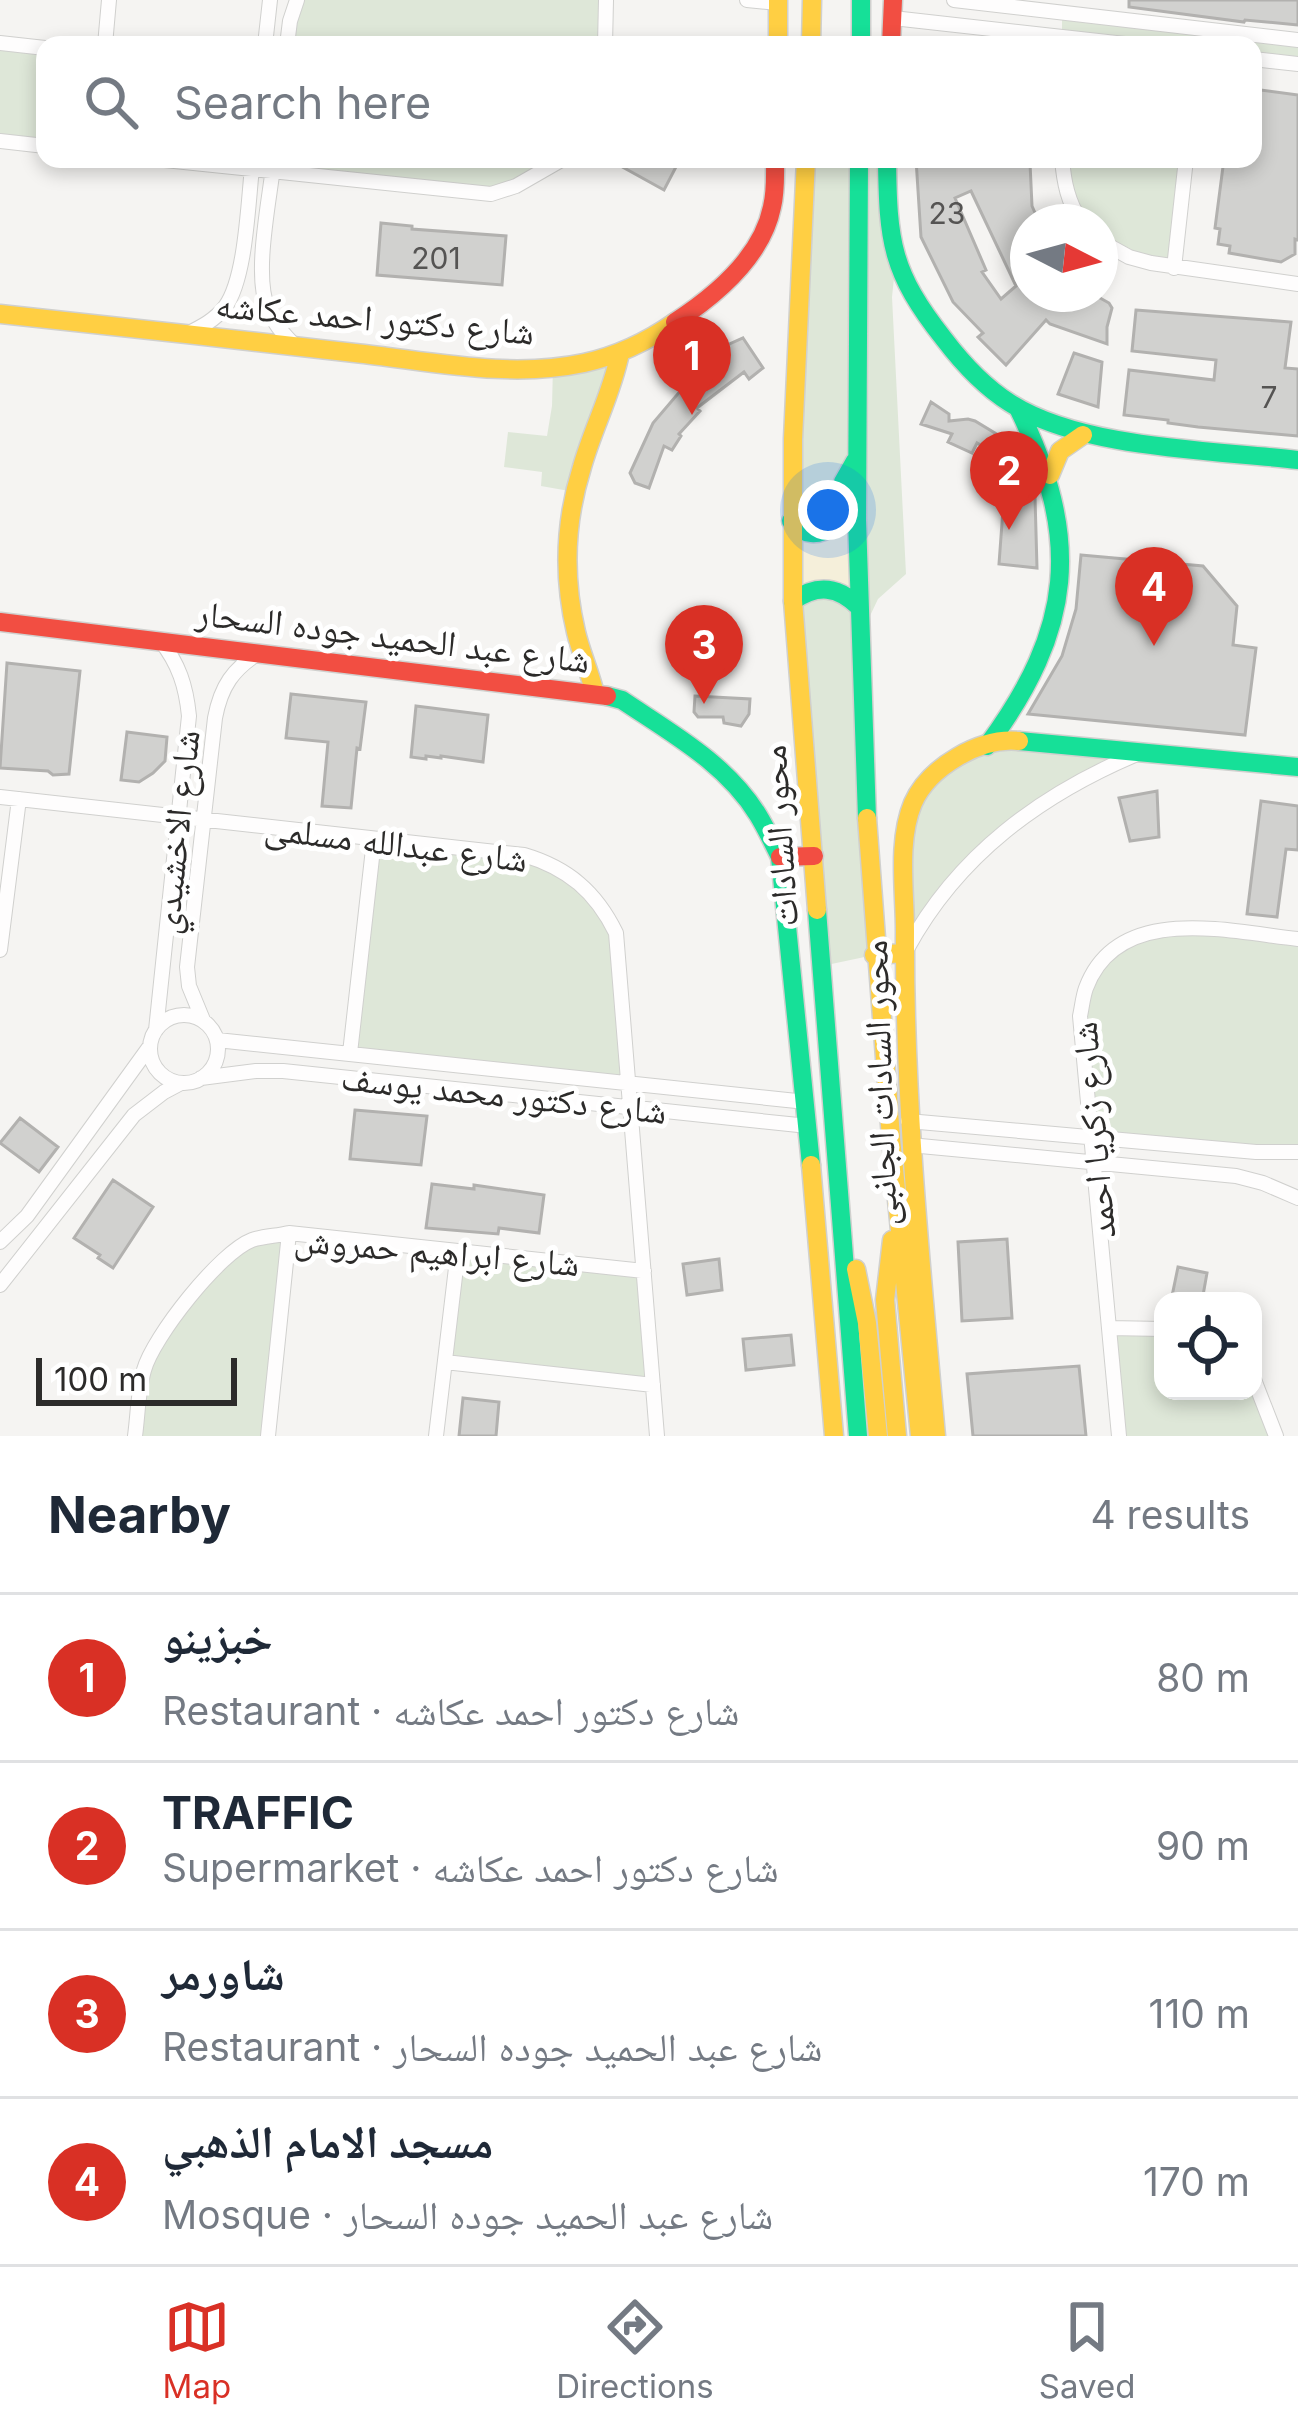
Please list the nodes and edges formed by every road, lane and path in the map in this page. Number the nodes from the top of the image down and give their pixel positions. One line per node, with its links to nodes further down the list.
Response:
1 (109, 0): 12 (street)
2 (270, 0): 13 (street)
3 (297, 0): 14 (street)
4 (606, 0): 15 (street)
5 (747, 0): 9 (street)
6 (812, 0): 17 (street)
7 (861, 0): 18 (street)
8 (954, 0): 10 (street)
9 (778, 2): 16 (street)
10 (1062, 6): 20 (street); 21 (street)
11 (893, 9): 19 (street)
12 (105, 36)
13 (266, 36)
14 (288, 36)
15 (605, 36)
16 (778, 36)
17 (811, 36)
18 (860, 36)
19 (1035, 36)
20 (1061, 36)
21 (1298, 40)
22 (0, 43): 23 (street)
23 (36, 47)
24 (1262, 60): 25 (street)
25 (1298, 64)
26 (0, 141): 27 (street)
27 (36, 145)
28 (252, 168): 43 (street)
29 (273, 168): 44 (street)
30 (296, 168): 31 (street)
31 (547, 168)
32 (776, 168): 45 (street, شارع دكتور احمد عكاشه)
33 (806, 168): 51 (street, محور السادات)
34 (859, 168): 48 (street)
35 (887, 168): 46 (street)
36 (1063, 168): 38 (street)
37 (1185, 168): 40 (street)
38 (1071, 204)
39 (1118, 250): 40 (street)
40 (1174, 268): 41 (street)
41 (1298, 284)
42 (0, 314): 43 (street, شارع دكتور احمد عكاشه)
43 (186, 334): 44 (street, شارع دكتور احمد عكاشه)
44 (296, 346): 45 (street, شارع دكتور احمد عكاشه)
45 (620, 353): 57 (street)
46 (1018, 408): 47 (street); 50 (street)
47 (1082, 435): 49 (street); 50 (street)
48 (856, 459): 51 (street); 53 (street)
49 (1298, 460)
50 (1050, 478): 58 (street)
51 (790, 521): 52 (street, محور السادات)
52 (793, 602): 53 (street); 66 (street, محور السادات)
53 (859, 607): 72 (street)
54 (0, 622): 55 (street, شارع عبد الحميد جوده السحار)
55 (160, 640): 56 (street, شارع عبد الحميد جوده السحار); 63 (street, شارع الاخشيدي)
56 (260, 652): 57 (street, شارع عبد الحميد جوده السحار); 64 (street, شارع الاخشيدي)
57 (595, 694): 67 (street, شارع عبد الحميد جوده السحار)
58 (987, 746): 59 (street); 71 (street, محور السادات الجانبى)
59 (1142, 751): 60 (street); 71 (street)
60 (1298, 767)
61 (0, 797): 62 (street, شارع عبدالله مسلمى)
62 (19, 799): 63 (street, شارع عبدالله مسلمى); 68 (street)
63 (178, 817): 64 (street, شارع عبدالله مسلمى); 74 (street, شارع الاخشيدي)
64 (204, 820): 65 (street, شارع عبدالله مسلمى); 73 (street, شارع الاخشيدي)
65 (374, 840): 77 (street); 80 (street, شارع عبدالله مسلمى)
66 (814, 856): 67 (street); 91 (street, محور السادات)
67 (781, 857): 81 (street, محور السادات الجانبى)
68 (5, 882): 70 (street)
69 (1298, 939): 85 (street, شارع زكريا احمد)
70 (0, 950)
71 (904, 953): 72 (street); 83 (street, محور السادات الجانبى)
72 (874, 956): 90 (street)
73 (203, 1021): 74 (street); 75 (street)
74 (156, 1030): 76 (street)
75 (217, 1040): 77 (street, شارع دكتور محمد يوسف); 78 (street)
76 (150, 1046): 79 (street); 93 (street)
77 (350, 1053): 80 (street, شارع دكتور محمد يوسف)
78 (201, 1078): 79 (street); 82 (street, شارع دكتور محمد يوسف)
79 (181, 1083): 96 (street)
80 (629, 1085): 81 (street, شارع دكتور محمد يوسف); 82 (street, شارع عبدالله مسلمى)
81 (806, 1102): 84 (street, محور السادات الجانبى)
82 (631, 1108): 84 (street, شارع دكتور محمد يوسف); 95 (street, شارع عبدالله مسلمى)
83 (908, 1121): 85 (street); 86 (street, محور السادات الجانبى)
84 (808, 1126): 106 (street, محور السادات الجانبى)
85 (1091, 1136): 87 (street); 88 (street, شارع زكريا احمد)
86 (910, 1145): 88 (street); 111 (street, محور السادات الجانبى)
87 (1298, 1151)
88 (1094, 1161): 89 (street); 97 (street, شارع زكريا احمد)
89 (1298, 1198)
90 (897, 1221): 109 (street); 110 (street)
91 (843, 1229): 107 (street, محور السادات); 108 (street)
92 (289, 1233): 94 (street, شارع ابراهيم حمروش); 102 (street, شارع ابراهيم حمروش); 103 (street)
93 (0, 1242)
94 (458, 1251): 95 (street, شارع ابراهيم حمروش); 99 (street)
95 (644, 1271): 100 (street, شارع عبدالله مسلمى)
96 (0, 1285)
97 (1109, 1328): 98 (street); 112 (street, شارع زكريا احمد)
98 (1154, 1329)
99 (445, 1361): 100 (street); 104 (street)
100 (653, 1385): 105 (street, شارع عبدالله مسلمى)
101 (1262, 1400): 113 (street)
102 (136, 1436)
103 (268, 1436)
104 (436, 1436)
105 (657, 1436)
106 (834, 1436)
107 (858, 1436)
108 (878, 1436)
109 (897, 1436)
110 (920, 1436)
111 (936, 1436)
112 (1119, 1436)
113 (1276, 1436)

